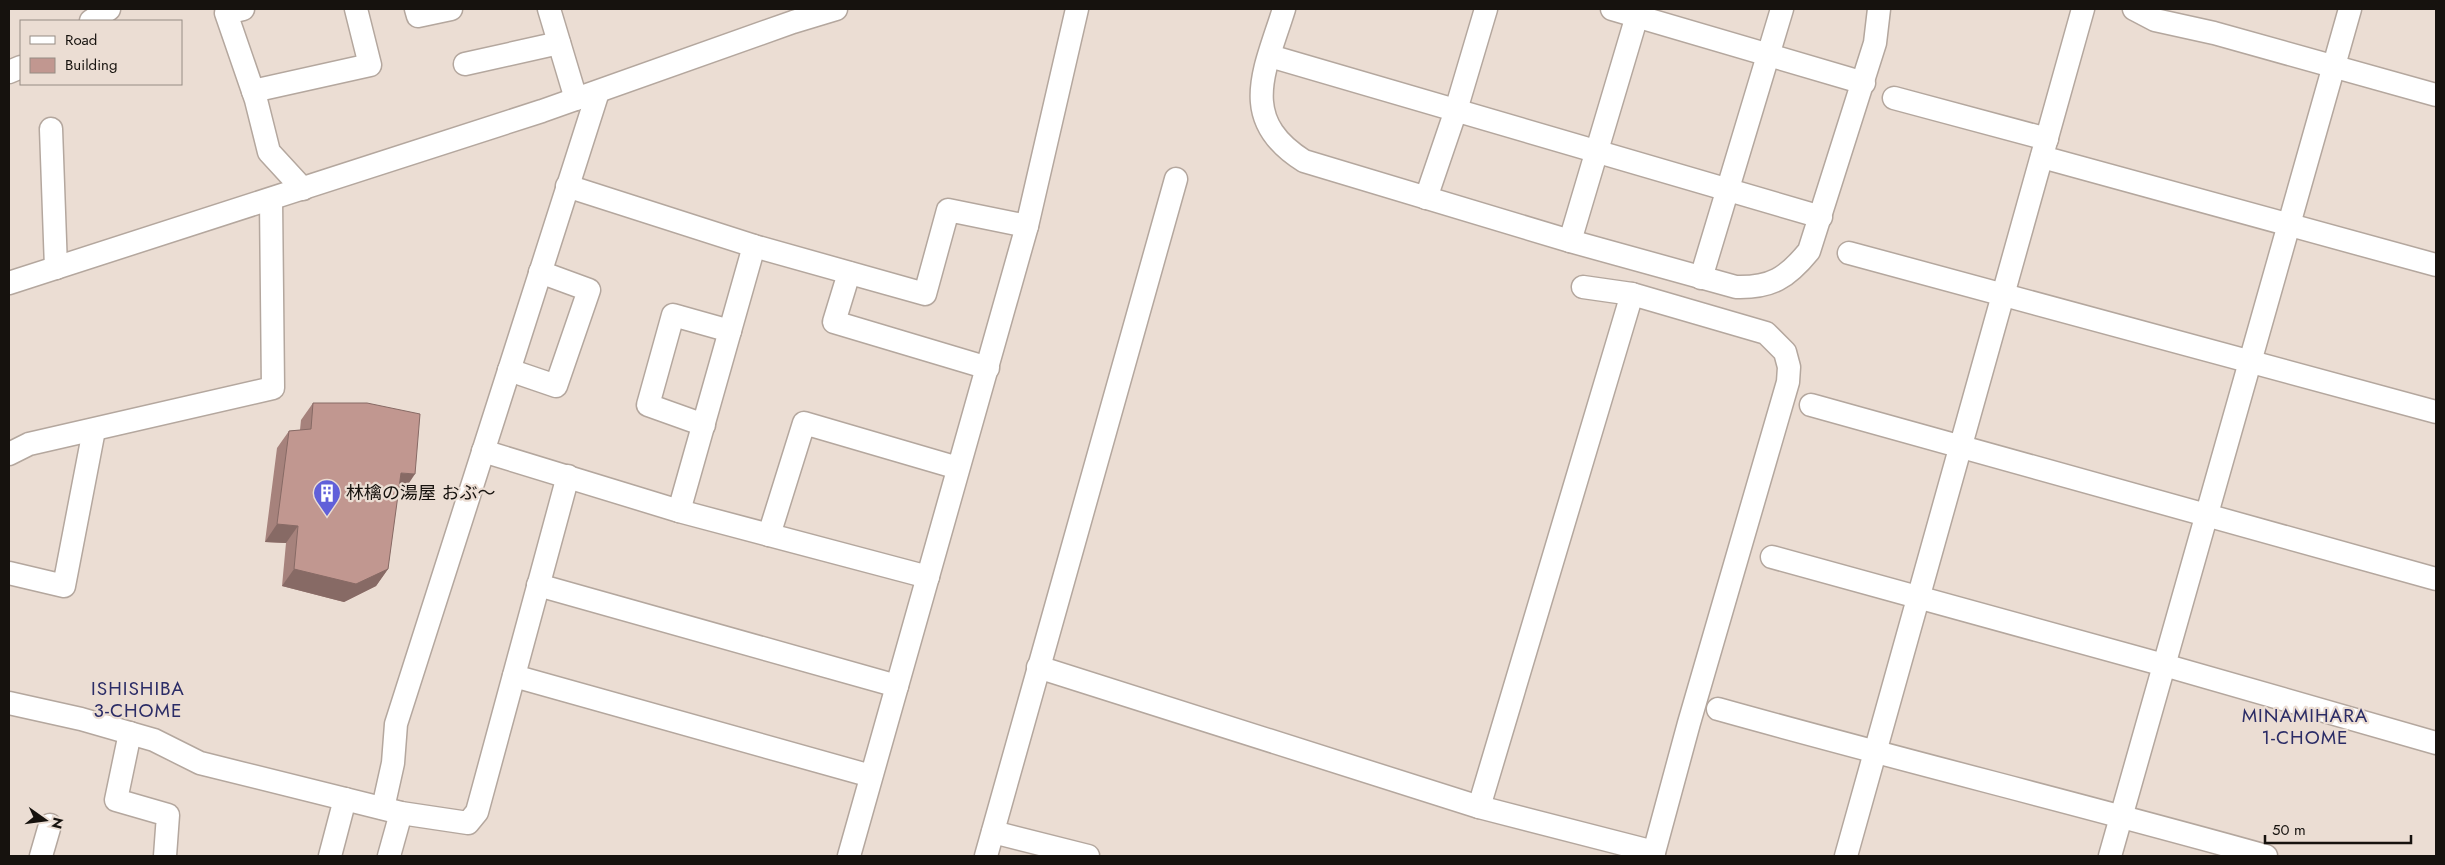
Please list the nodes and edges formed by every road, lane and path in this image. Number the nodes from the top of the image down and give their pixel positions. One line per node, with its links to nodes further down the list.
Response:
1 (109, 9): 19 (street)
2 (244, 9): 26 (street)
3 (356, 9): 26 (street)
4 (416, 9): 5 (street)
5 (451, 9)
6 (549, 9): 20 (street)
7 (836, 9): 18 (street)
8 (1078, 9): 42 (street)
9 (1284, 9): 22 (street)
10 (1486, 9): 31 (street)
11 (1612, 9): 17 (street)
12 (1782, 9): 21 (street)
13 (1879, 9): 25 (street)
14 (2083, 9): 33 (street)
15 (2134, 9): 24 (street)
16 (2350, 9): 24 (street)
17 (1638, 12): 21 (street); 34 (street)
18 (793, 15): 27 (street)
19 (92, 20)
20 (559, 43): 23 (street); 30 (street)
21 (1767, 55): 25 (street); 38 (street)
22 (1270, 56): 31 (street); 39 (street)
23 (465, 64)
24 (2334, 66): 28 (street); 43 (street)
25 (1864, 83): 41 (street)
26 (253, 91): 37 (street)
27 (598, 92): 30 (street); 36 (street)
28 (2436, 94)
29 (1894, 98): 33 (street)
30 (576, 99): 37 (street)
31 (1456, 110): 34 (street); 39 (street)
32 (51, 129): 48 (street)
33 (2044, 148): 43 (street); 54 (street)
34 (1598, 152): 38 (street); 44 (street)
35 (1176, 179): 79 (street)
36 (568, 186): 45 (street); 49 (street)
37 (303, 189): 40 (street)
38 (1727, 190): 41 (street); 51 (street)
39 (1426, 198): 44 (street)
40 (271, 200): 48 (street); 63 (street)
41 (1822, 217): 51 (street)
42 (1027, 226): 50 (street); 58 (street)
43 (2289, 226): 47 (street); 57 (street)
44 (1570, 241): 51 (street)
45 (754, 246): 50 (street); 56 (street)
46 (1849, 253): 54 (street)
47 (2436, 265)
48 (56, 268): 52 (street)
49 (540, 272): 59 (street); 59 (street)
50 (849, 273): 58 (street)
51 (1701, 278)
52 (9, 283)
53 (1583, 287): 55 (street)
54 (2004, 293): 57 (street); 64 (street)
55 (1632, 294): 89 (street); 94 (street)
56 (730, 331): 62 (street); 62 (street)
57 (2250, 361): 61 (street); 70 (street)
58 (988, 368): 67 (street)
59 (509, 370): 65 (street)
60 (1811, 405): 64 (street)
61 (2436, 412)
62 (704, 425): 69 (street)
63 (94, 430): 66 (street); 73 (street)
64 (1962, 445): 70 (street); 77 (street)
65 (483, 451): 68 (street); 90 (street)
66 (9, 454)
67 (958, 468): 71 (street); 74 (street)
68 (568, 476): 69 (street); 76 (street)
69 (679, 511): 71 (street)
70 (2206, 515): 75 (street); 78 (street)
71 (769, 535): 74 (street)
72 (1772, 557): 77 (street)
73 (9, 573)
74 (928, 577): 81 (street)
75 (2436, 579)
76 (538, 585): 80 (street); 81 (street)
77 (1919, 598): 78 (street); 86 (street)
78 (2164, 665): 85 (street); 91 (street)
79 (1038, 667): 89 (street); 93 (street)
80 (514, 676): 87 (street); 90 (street)
81 (897, 686): 87 (street)
82 (9, 702): 84 (street)
83 (1718, 709): 86 (street)
84 (130, 733): 88 (street); 96 (street)
85 (2436, 743)
86 (1875, 753): 91 (street); 102 (street)
87 (872, 776): 99 (street)
88 (346, 799): 90 (street); 97 (street)
89 (1479, 806): 94 (street)
90 (392, 811): 98 (street)
91 (2121, 816): 103 (street); 104 (street)
92 (50, 824): 95 (street)
93 (992, 832): 100 (street); 101 (street)
94 (1654, 854)
95 (41, 856)
96 (165, 856)
97 (330, 856)
98 (389, 856)
99 (848, 856)
100 (986, 856)
101 (1088, 856)
102 (1846, 856)
103 (2110, 856)
104 (2266, 856)

